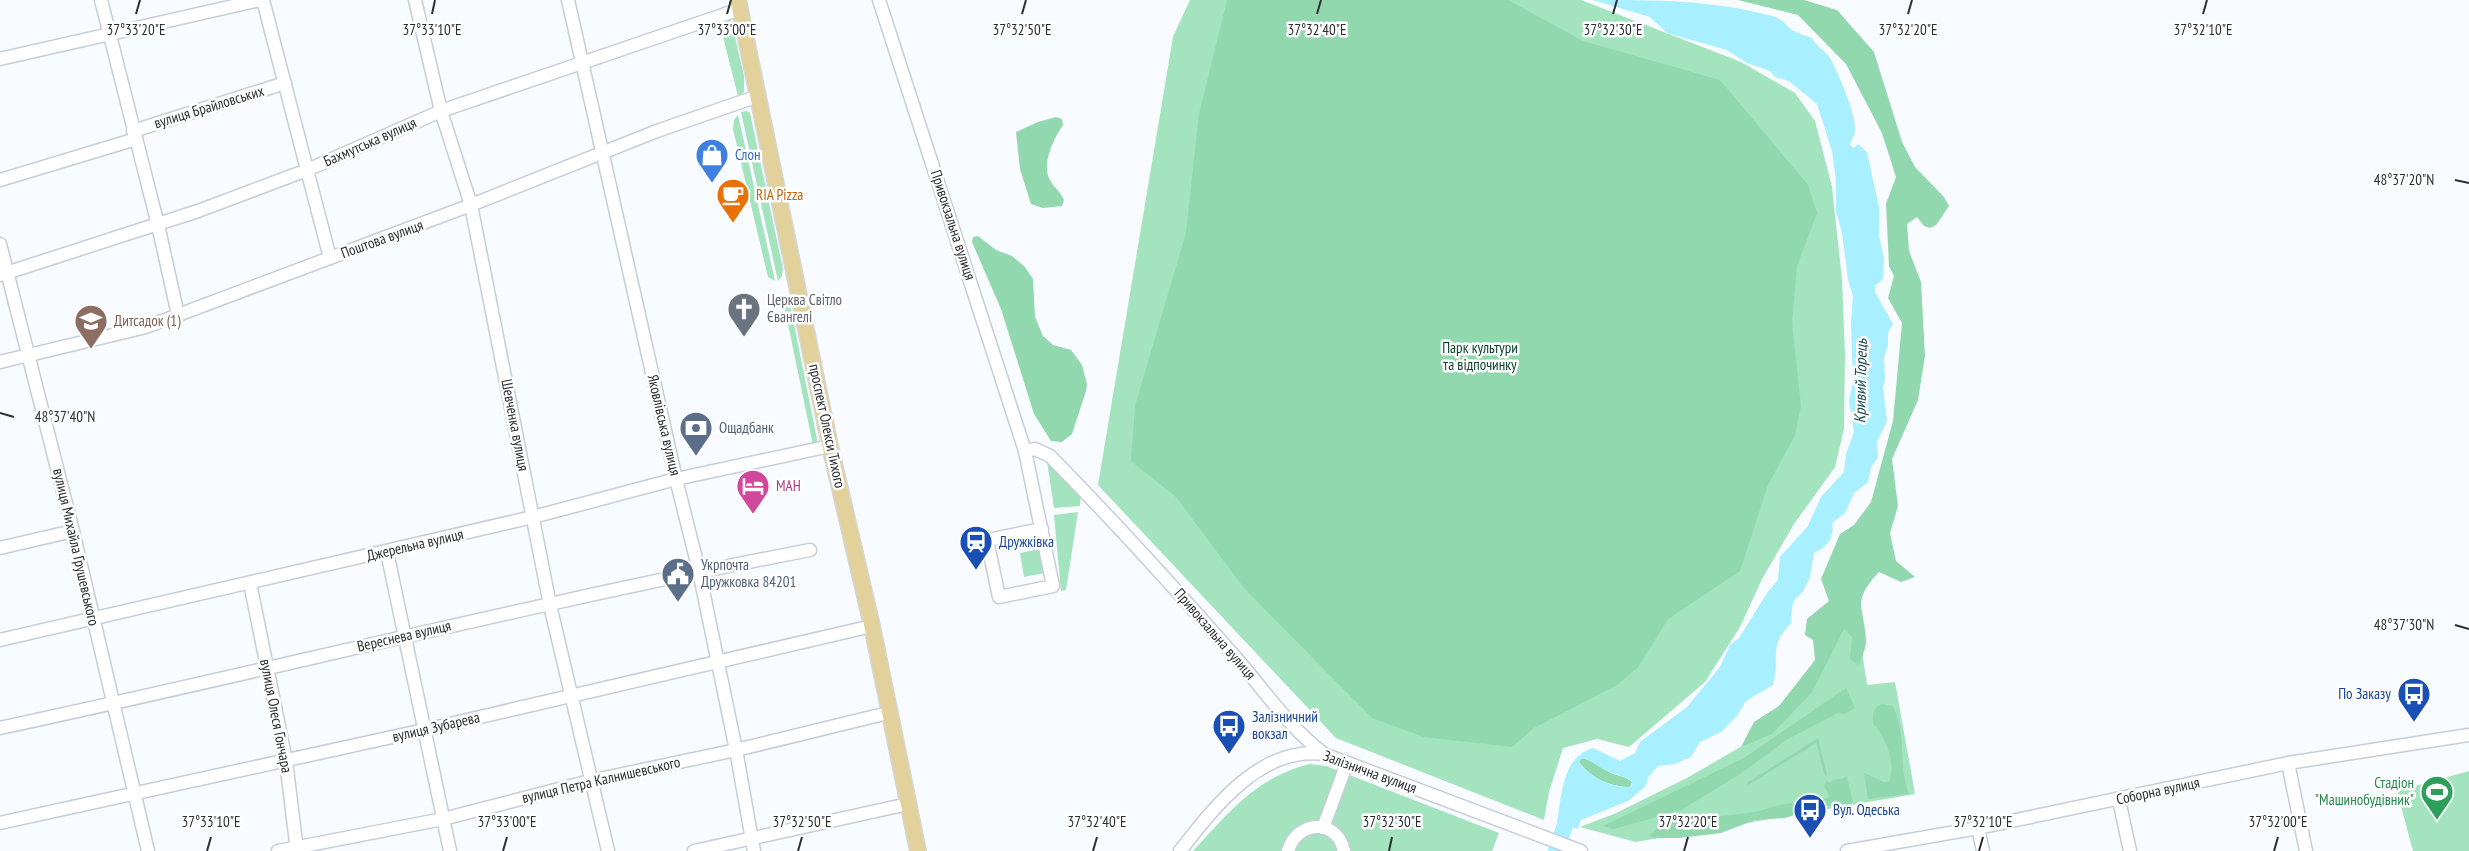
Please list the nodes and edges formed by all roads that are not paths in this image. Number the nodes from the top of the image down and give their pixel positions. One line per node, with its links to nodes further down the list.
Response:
1 (101, 0): 7 (street)
2 (262, 0): 7 (street); 10 (street)
3 (415, 0): 12 (street, Шевченка вулиця)
4 (568, 0): 9 (street, Яковлівська вулиця)
5 (879, 0): 26 (street, Привокзальна вулиця)
6 (739, 4): 9 (street, Бахмутська вулиця); 11 (main road, проспект Олекси Тихого)
7 (109, 36): 8 (street); 13 (street)
8 (0, 59)
9 (581, 62): 12 (street, Бахмутська вулиця); 14 (street, Яковлівська вулиця)
10 (285, 83): 13 (street, вулиця Брайловських); 15 (street)
11 (758, 96): 14 (street, Поштова вулиця); 25 (main road, проспект Олекси Тихого)
12 (441, 111): 15 (street, Бахмутська вулиця); 17 (street, Шевченка вулиця)
13 (135, 135): 16 (street, вулиця Брайловських); 18 (street)
14 (602, 153): 17 (street, Поштова вулиця); 27 (street, Яковлівська вулиця)
15 (307, 170): 18 (street, Бахмутська вулиця); 20 (street)
16 (0, 180)
17 (471, 205): 20 (street, Поштова вулиця); 28 (street, Шевченка вулиця)
18 (158, 225): 21 (street, Бахмутська вулиця); 22 (street)
19 (0, 244): 21 (street, вулиця Михайла Грушевського)
20 (330, 258): 22 (street, Поштова вулиця)
21 (4, 274): 23 (street, вулиця Михайла Грушевського)
22 (178, 315): 23 (street, Поштова вулиця)
23 (29, 355): 24 (street, Поштова вулиця); 30 (street, вулиця Михайла Грушевського)
24 (0, 362)
25 (830, 446): 27 (street, Джерельна вулиця); 38 (main road, проспект Олекси Тихого)
26 (1025, 450): 29 (street, Привокзальна вулиця); 50 (street, Привокзальна вулиця)
27 (676, 479): 28 (street, Джерельна вулиця); 34 (street, Яковлівська вулиця)
28 (533, 517): 33 (street, Джерельна вулиця); 36 (street, Шевченка вулиця)
29 (1042, 529): 29 (street, Привокзальна вулиця)
30 (73, 531): 31 (street); 37 (street, вулиця Михайла Грушевського)
31 (0, 548)
32 (810, 550): 34 (street, Вереснева вулиця)
33 (387, 552): 35 (street, Джерельна вулиця); 39 (street)
34 (699, 571): 36 (street, Вереснева вулиця); 41 (street, Яковлівська вулиця)
35 (250, 583): 37 (street, Джерельна вулиця); 42 (street, вулиця Олеся Гончара)
36 (550, 605): 39 (street, Вереснева вулиця); 43 (street, Шевченка вулиця)
37 (93, 619): 40 (street, Джерельна вулиця); 44 (street, вулиця Михайла Грушевського)
38 (872, 626): 41 (street, вулиця Зубарева); 45 (main road, проспект Олекси Тихого)
39 (404, 636): 42 (street, Вереснева вулиця); 47 (street)
40 (0, 640)
41 (716, 661): 43 (street, вулиця Зубарева); 49 (street, Яковлівська вулиця)
42 (267, 668): 44 (street, Вереснева вулиця); 51 (street, вулиця Олеся Гончара)
43 (571, 696): 47 (street, вулиця Зубарева); 54 (street, Шевченка вулиця)
44 (112, 704): 46 (street, Вереснева вулиця); 55 (street, вулиця Михайла Грушевського)
45 (888, 712): 49 (street, вулиця Петра Калнишевського); 57 (main road, проспект Олекси Тихого)
46 (0, 728)
47 (424, 730): 51 (street, вулиця Зубарева); 58 (street)
48 (2469, 735): 53 (street, Соборна вулиця)
49 (736, 750): 54 (street, вулиця Петра Калнишевського); 62 (street, Яковлівська вулиця)
50 (1324, 754): 52 (street, Залізнична вулиця); 71 (street, Залізнична вулиця)
51 (286, 761): 55 (street, вулиця Зубарева); 63 (street, вулиця Олеся Гончара)
52 (1347, 763): 60 (street); 74 (street, Залізнична вулиця)
53 (2288, 763): 56 (street, Соборна вулиця); 78 (street)
54 (590, 781): 58 (street, вулиця Петра Калнишевського); 67 (street, Шевченка вулиця)
55 (136, 793): 59 (street, вулиця Зубарева); 64 (street, вулиця Михайла Грушевського)
56 (2119, 800): 61 (street, Соборна вулиця); 77 (street)
57 (908, 804): 62 (street); 70 (main road, проспект Олекси Тихого)
58 (443, 819): 63 (street, вулиця Петра Калнишевського); 66 (street)
59 (0, 823)
60 (1323, 828): 72 (street); 73 (street)
61 (1978, 828): 75 (street, Соборна вулиця); 76 (street)
62 (751, 838): 68 (street); 69 (street, Яковлівська вулиця)
63 (297, 849): 65 (street, вулиця Петра Калнишевського)
64 (148, 851)
65 (278, 851)
66 (450, 851)
67 (608, 851)
68 (694, 851)
69 (754, 851)
70 (918, 851)
71 (1180, 851)
72 (1288, 851)
73 (1344, 851)
74 (1581, 851)
75 (1847, 851)
76 (1983, 851)
77 (2130, 851)
78 (2306, 851)

